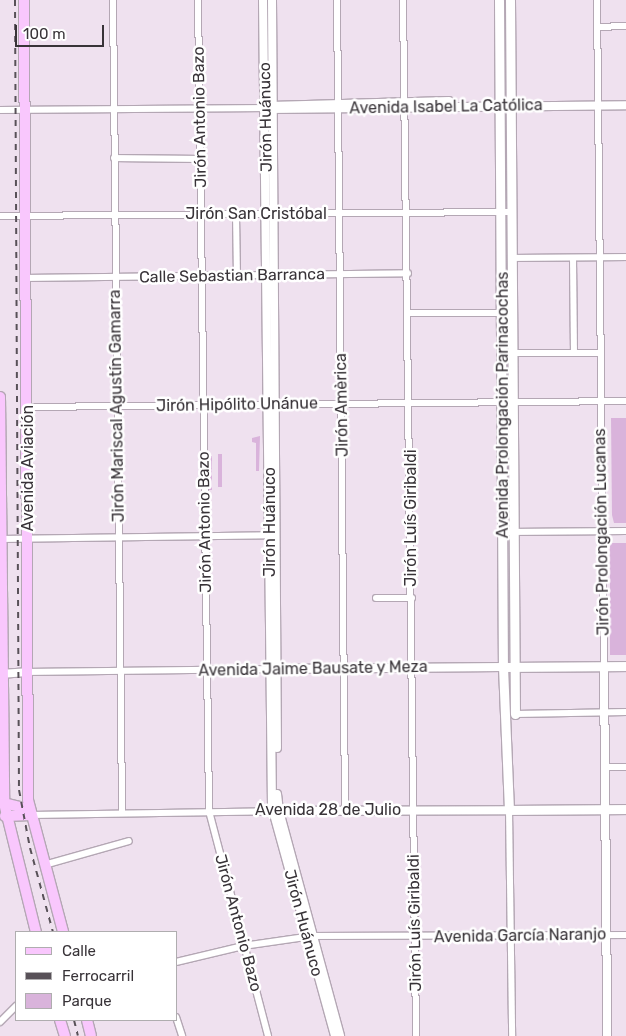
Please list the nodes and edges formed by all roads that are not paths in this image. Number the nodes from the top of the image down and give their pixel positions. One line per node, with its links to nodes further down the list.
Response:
1 (24, 0): 23 (main road, Avenida Aviación)
2 (113, 0): 20 (street, Jirón Mariscal Agustín Gamarra)
3 (198, 0): 21 (street, Jirón Antonio Bazo)
4 (263, 0): 22 (street, Jirón Huánuco)
5 (272, 0): 22 (street, Jirón Huánuco)
6 (337, 0): 19 (street, Jirón Amèrica)
7 (403, 0): 17 (street, Jirón Luís Giribaldi)
8 (499, 0): 14 (main road, Avenida Prolongación Parinacochas)
9 (510, 0): 15 (main road, Avenida Prolongación Parinacochas)
10 (597, 0): 12 (street, Jirón Prolongación Lucanas)
11 (626, 26): 12 (street)
12 (598, 27): 16 (street, Jirón Prolongación Lucanas)
13 (626, 100): 16 (street, Avenida Isabel La Católica)
14 (501, 103): 15 (street, Avenida Isabel La Católica); 17 (street, Avenida Isabel La Católica); 27 (main road, Avenida Prolongación Parinacochas)
15 (511, 103): 16 (street, Avenida Isabel La Católica); 28 (main road, Avenida Prolongación Parinacochas)
16 (598, 103): 18 (street, Avenida Isabel La Católica); 40 (street, Jirón Prolongación Lucanas)
17 (405, 104): 19 (street, Avenida Isabel La Católica); 29 (street, Jirón Luís Giribaldi)
18 (626, 105)
19 (338, 106): 22 (street, Avenida Isabel La Católica); 33 (street, Jirón Amèrica)
20 (114, 108): 21 (street, Avenida Isabel La Católica); 23 (street, Avenida Isabel La Católica); 25 (street, Jirón Mariscal Agustín Gamarra)
21 (200, 108): 22 (street, Avenida Isabel La Católica); 26 (street, Jirón Antonio Bazo)
22 (271, 108): 32 (street, Jirón Huánuco)
23 (24, 109): 24 (street, Avenida Isabel La Católica); 36 (main road, Avenida Aviación)
24 (0, 110)
25 (114, 158): 26 (street); 34 (street, Jirón Mariscal Agustín Gamarra)
26 (200, 159): 30 (street, Jirón Antonio Bazo)
27 (501, 212): 28 (street, Jirón San Cristóbal); 29 (street, Jirón San Cristóbal); 49 (main road, Avenida Prolongación Parinacochas)
28 (512, 212): 38 (main road, Avenida Prolongación Parinacochas)
29 (407, 213): 33 (street, Jirón San Cristóbal); 41 (street, Jirón Luís Giribaldi)
30 (201, 214): 31 (street, Jirón San Cristóbal); 34 (street, Jirón San Cristóbal); 43 (street, Jirón Antonio Bazo)
31 (236, 214): 32 (street, Jirón San Cristóbal); 44 (street)
32 (271, 214): 33 (street, Jirón San Cristóbal); 45 (street, Jirón Huánuco)
33 (340, 214): 42 (street, Jirón Amèrica)
34 (115, 215): 36 (street, Jirón San Cristóbal); 47 (street, Jirón Mariscal Agustín Gamarra)
35 (0, 216): 36 (street, Jirón San Cristóbal)
36 (26, 216): 46 (main road, Avenida Aviación)
37 (626, 257): 40 (street)
38 (512, 258): 39 (street); 50 (main road, Avenida Prolongación Parinacochas)
39 (573, 258): 40 (street); 52 (street)
40 (600, 258): 53 (street, Jirón Prolongación Lucanas)
41 (408, 273): 42 (street, Calle Sebastian Barranca); 48 (street, Jirón Luís Giribaldi)
42 (341, 275): 45 (street, Calle Sebastian Barranca); 60 (street, Jirón Amèrica)
43 (202, 277): 44 (street, Calle Sebastian Barranca); 47 (street, Calle Sebastian Barranca); 61 (street, Jirón Antonio Bazo)
44 (237, 277): 45 (street, Calle Sebastian Barranca)
45 (272, 277): 59 (street, Jirón Huánuco)
46 (26, 278): 47 (street, Calle Sebastian Barranca); 63 (main road, Avenida Aviación)
47 (116, 278): 62 (street, Jirón Mariscal Agustín Gamarra)
48 (408, 313): 49 (street); 58 (street, Jirón Luís Giribaldi)
49 (502, 313): 50 (street); 56 (main road, Avenida Prolongación Parinacochas)
50 (512, 314): 51 (main road, Avenida Prolongación Parinacochas)
51 (512, 353): 52 (street); 56 (main road, Avenida Prolongación Parinacochas)
52 (574, 353): 53 (street)
53 (601, 353): 57 (street, Jirón Prolongación Lucanas)
54 (0, 397): 70 (main road, Avenida Aviación)
55 (626, 401): 57 (street, Jirón Hipólito Unánue)
56 (508, 402): 57 (street, Jirón Hipólito Unánue); 58 (street, Jirón Hipólito Unánue); 66 (main road, Avenida Prolongación Parinacochas)
57 (601, 402): 64 (street, Jirón Prolongación Lucanas)
58 (410, 403): 60 (street, Jirón Hipólito Unánue); 73 (street, Jirón Luís Giribaldi)
59 (273, 404): 60 (street, Jirón Hipólito Unánue); 61 (street, Jirón Hipólito Unánue); 67 (street, Jirón Huánuco)
60 (342, 404): 80 (street, Jirón Amèrica)
61 (204, 405): 62 (street, Jirón Hipólito Unánue); 68 (street, Jirón Antonio Bazo)
62 (117, 406): 63 (street, Jirón Hipólito Unánue); 69 (street, Jirón Mariscal Agustín Gamarra)
63 (27, 407): 71 (main road, Avenida Aviación)
64 (602, 531): 65 (street); 66 (street); 74 (street, Jirón Prolongación Lucanas)
65 (626, 531)
66 (508, 532): 76 (main road, Avenida Prolongación Parinacochas); 77 (main road, Avenida Prolongación Parinacochas)
67 (273, 535): 68 (street); 79 (street, Jirón Huánuco)
68 (205, 536): 69 (street); 82 (street, Jirón Antonio Bazo)
69 (118, 538): 71 (street); 81 (street, Jirón Mariscal Agustín Gamarra)
70 (1, 539): 71 (street); 84 (main road, Avenida Aviación)
71 (28, 539): 83 (main road, Avenida Aviación)
72 (376, 598): 73 (street)
73 (412, 598): 78 (street, Jirón Luís Giribaldi)
74 (604, 666): 75 (main road, Avenida Jaime Bausate y Meza); 77 (main road, Avenida Jaime Bausate y Meza); 85 (street, Jirón Prolongación Lucanas)
75 (626, 666)
76 (503, 667): 77 (main road, Avenida Jaime Bausate y Meza); 78 (street, Avenida Jaime Bausate y Meza); 95 (main road, Avenida Prolongación Parinacochas)
77 (514, 667): 87 (main road, Avenida Prolongación Parinacochas)
78 (413, 668): 80 (street, Avenida Jaime Bausate y Meza); 94 (street, Jirón Luís Giribaldi)
79 (274, 669): 80 (street, Avenida Jaime Bausate y Meza); 82 (street, Avenida Jaime Bausate y Meza); 98 (street, Jirón Huánuco)
80 (342, 669): 93 (street, Jirón Amèrica)
81 (119, 670): 82 (street, Avenida Jaime Bausate y Meza); 83 (street, Avenida Jaime Bausate y Meza); 96 (street, Jirón Mariscal Agustín Gamarra)
82 (207, 670): 97 (street, Jirón Antonio Bazo)
83 (27, 672): 84 (street, Avenida Jaime Bausate y Meza); 99 (main road, Avenida Aviación)
84 (2, 674): 90 (main road, Avenida Aviación)
85 (604, 712): 86 (street); 87 (street); 88 (street, Jirón Prolongación Lucanas)
86 (626, 712)
87 (516, 714)
88 (605, 767): 89 (street); 91 (street, Jirón Prolongación Lucanas)
89 (626, 767)
90 (4, 803): 99 (main road, Avenida 28 de Julio); 100 (main road, Avenida Aviación)
91 (605, 809): 92 (main road, Avenida 28 de Julio); 95 (main road, Avenida 28 de Julio); 106 (street, Jirón Prolongación Lucanas)
92 (626, 809)
93 (345, 810): 94 (street, Avenida 28 de Julio); 98 (street, Avenida 28 de Julio)
94 (413, 810): 95 (street, Avenida 28 de Julio); 109 (street, Jirón Luís Giribaldi)
95 (509, 810): 105 (street)
96 (122, 811): 97 (street, Avenida 28 de Julio); 99 (street, Avenida 28 de Julio)
97 (209, 811): 98 (street, Avenida 28 de Julio); 110 (street, Jirón Antonio Bazo)
98 (276, 811): 108 (street, Jirón Huánuco)
99 (31, 815): 100 (main road, Avenida 28 de Julio); 102 (main road, Avenida Aviación)
100 (5, 816): 103 (main road, Avenida Aviación)
101 (128, 841): 102 (street)
102 (44, 865): 104 (main road, Avenida Aviación)
103 (36, 931)
104 (63, 931)
105 (511, 935): 106 (street, Avenida García Naranjo); 109 (street, Avenida García Naranjo); 124 (street)
106 (606, 935): 107 (street, Avenida García Naranjo); 125 (street, Jirón Prolongación Lucanas)
107 (626, 935)
108 (309, 936): 109 (street, Avenida García Naranjo); 110 (street, Avenida García Naranjo); 121 (street, Jirón Huánuco); 122 (street, Jirón Huánuco)
109 (415, 937): 123 (street, Jirón Luís Giribaldi)
110 (244, 946): 111 (street, Avenida García Naranjo); 120 (street, Jirón Antonio Bazo)
111 (178, 962)
112 (15, 1007): 116 (street)
113 (60, 1021): 117 (main road)
114 (87, 1021): 118 (main road)
115 (177, 1021): 119 (street)
116 (0, 1022)
117 (65, 1036)
118 (91, 1036)
119 (182, 1036)
120 (268, 1036)
121 (335, 1036)
122 (340, 1036)
123 (416, 1036)
124 (512, 1036)
125 (607, 1036)

